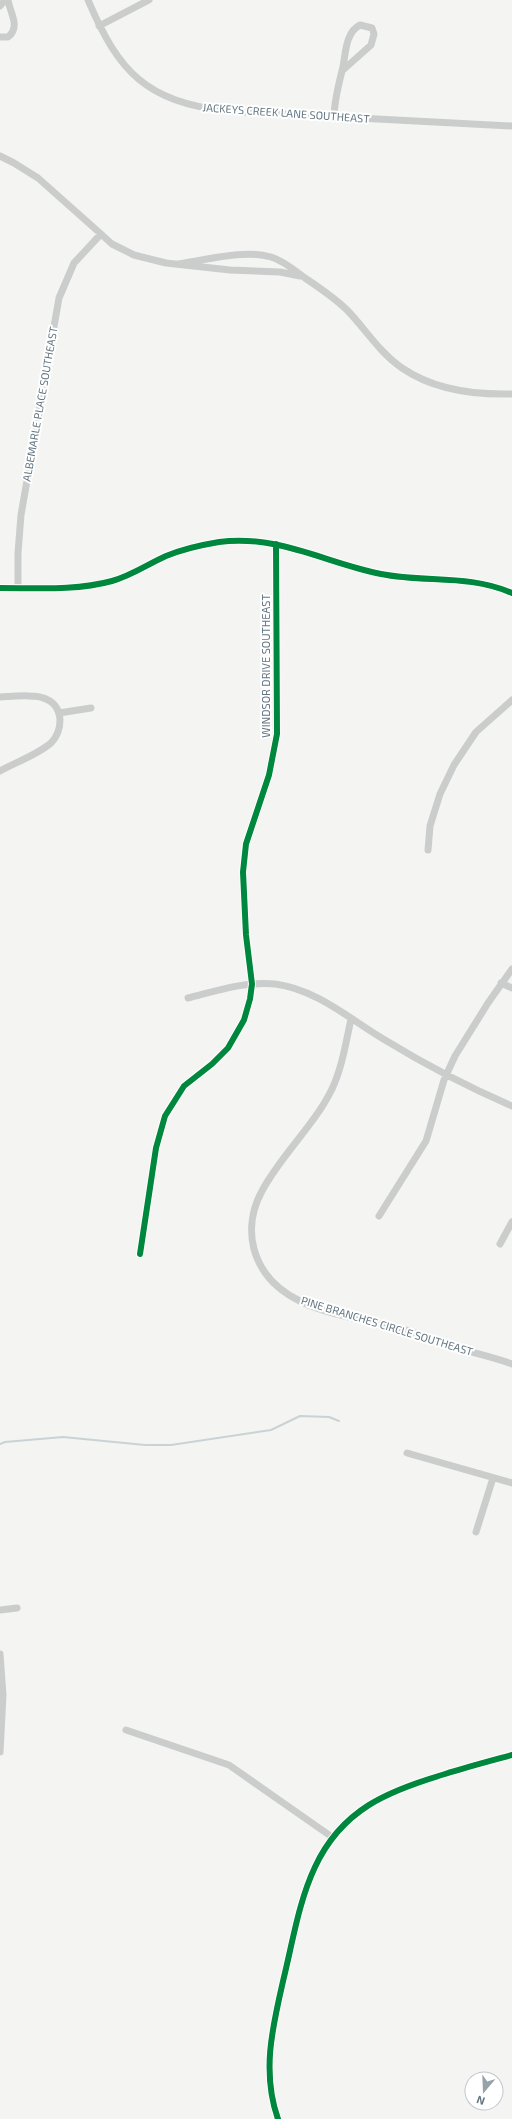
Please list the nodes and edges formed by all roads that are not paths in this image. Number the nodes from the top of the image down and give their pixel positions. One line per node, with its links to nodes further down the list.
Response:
1 (5, 0): 5 (street)
2 (8, 0): 7 (street)
3 (88, 0): 6 (street, JACKEYS CREEK LANE SOUTHEAST)
4 (149, 0): 6 (street)
5 (0, 6)
6 (99, 26): 9 (street, JACKEYS CREEK LANE SOUTHEAST)
7 (0, 37)
8 (343, 70): 8 (street); 9 (street)
9 (334, 118): 10 (street, JACKEYS CREEK LANE SOUTHEAST)
10 (512, 126)
11 (0, 156): 12 (street)
12 (101, 234): 13 (street); 18 (street, ALBEMARLE PLACE SOUTHEAST)
13 (178, 264): 14 (street); 14 (street)
14 (304, 277): 15 (street)
15 (512, 394)
16 (276, 544): 18 (street); 19 (street); 28 (street, WINDSOR DRIVE SOUTHEAST)
17 (0, 588): 18 (street)
18 (18, 588)
19 (512, 593)
20 (0, 697): 23 (street)
21 (512, 700): 25 (street)
22 (91, 708): 23 (street)
23 (58, 714): 24 (street)
24 (0, 771)
25 (428, 850)
26 (512, 969): 27 (street)
27 (501, 983): 29 (street); 32 (street)
28 (252, 984): 30 (street); 31 (street); 37 (street, WINDSOR DRIVE SOUTHEAST)
29 (512, 988)
30 (188, 998)
31 (351, 1019): 32 (street); 38 (street, PINE BRANCHES CIRCLE SOUTHEAST)
32 (446, 1074): 33 (street); 34 (street)
33 (512, 1106)
34 (379, 1216)
35 (512, 1222): 36 (street)
36 (500, 1244)
37 (140, 1254)
38 (512, 1364)
39 (407, 1454): 40 (street)
40 (493, 1478): 41 (street); 42 (street)
41 (512, 1483)
42 (476, 1532)
43 (18, 1608): 44 (street)
44 (0, 1610)
45 (0, 1654): 47 (street)
46 (126, 1730): 49 (street)
47 (0, 1752)
48 (512, 1755): 49 (street)
49 (332, 1837): 50 (street)
50 (278, 2119)

